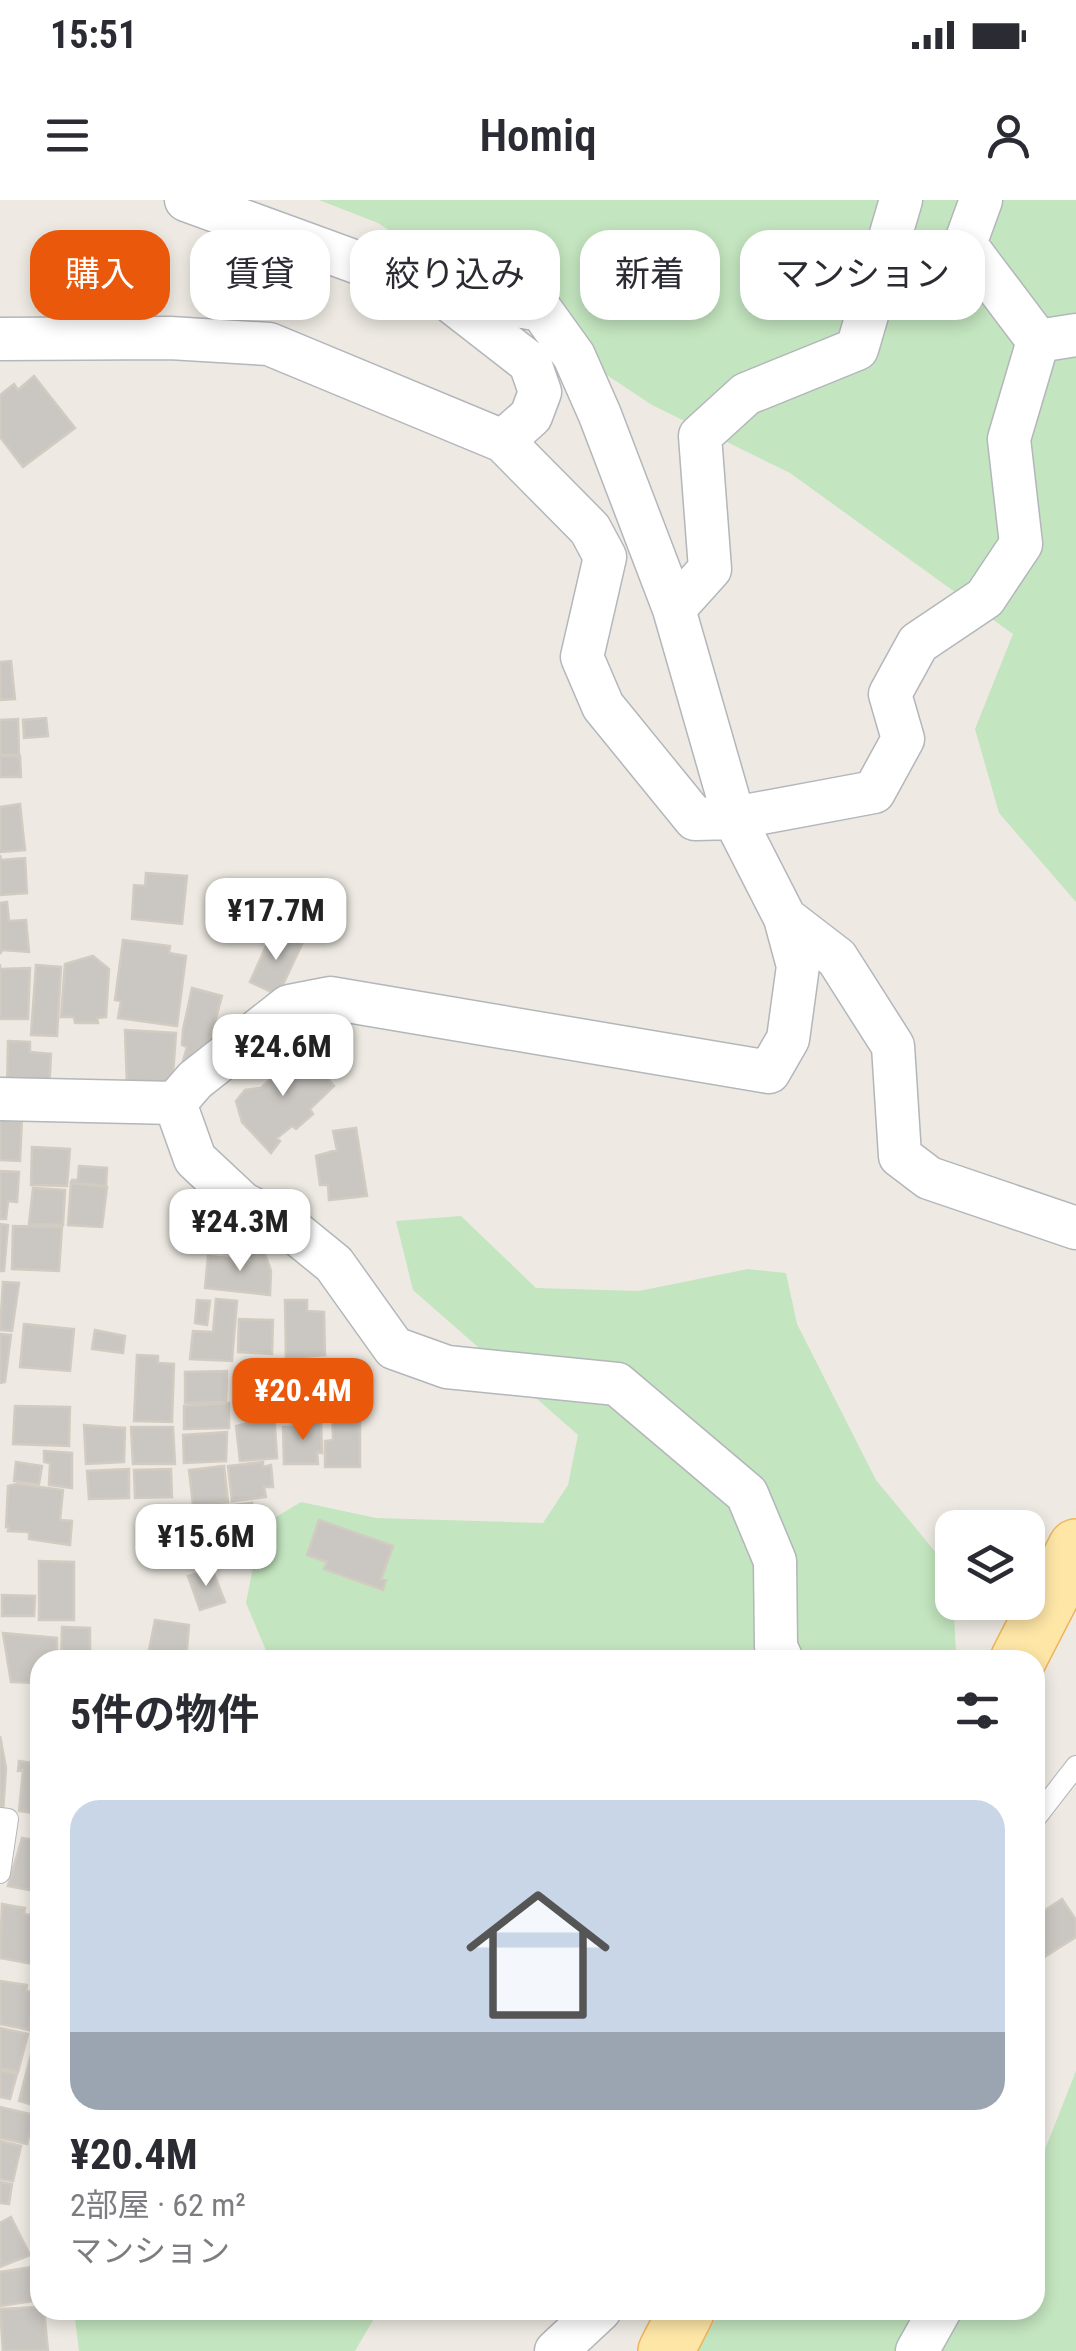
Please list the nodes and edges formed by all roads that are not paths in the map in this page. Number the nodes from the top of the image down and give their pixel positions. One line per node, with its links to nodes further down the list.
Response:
1 (186, 200): 4 (street)
2 (902, 200): 10 (street)
3 (980, 200): 7 (street)
4 (350, 260)
5 (475, 320): 9 (street)
6 (548, 320): 10 (street)
7 (1057, 338): 11 (street)
8 (0, 339): 9 (street)
9 (503, 442): 11 (street)
10 (674, 608): 11 (street)
11 (734, 818): 12 (street)
12 (784, 918): 14 (street); 15 (street)
13 (0, 1099): 14 (street)
14 (175, 1103): 17 (street)
15 (1076, 1228)
16 (1076, 1548): 18 (main road)
17 (777, 1650)
18 (1023, 1650)
19 (1076, 1766): 20 (lane)
20 (1045, 1806)
21 (0, 1818): 22 (lane)
22 (0, 1873)
23 (589, 2320): 26 (street)
24 (682, 2320): 27 (main road)
25 (934, 2320): 28 (street)
26 (556, 2351)
27 (666, 2351)
28 (917, 2351)

